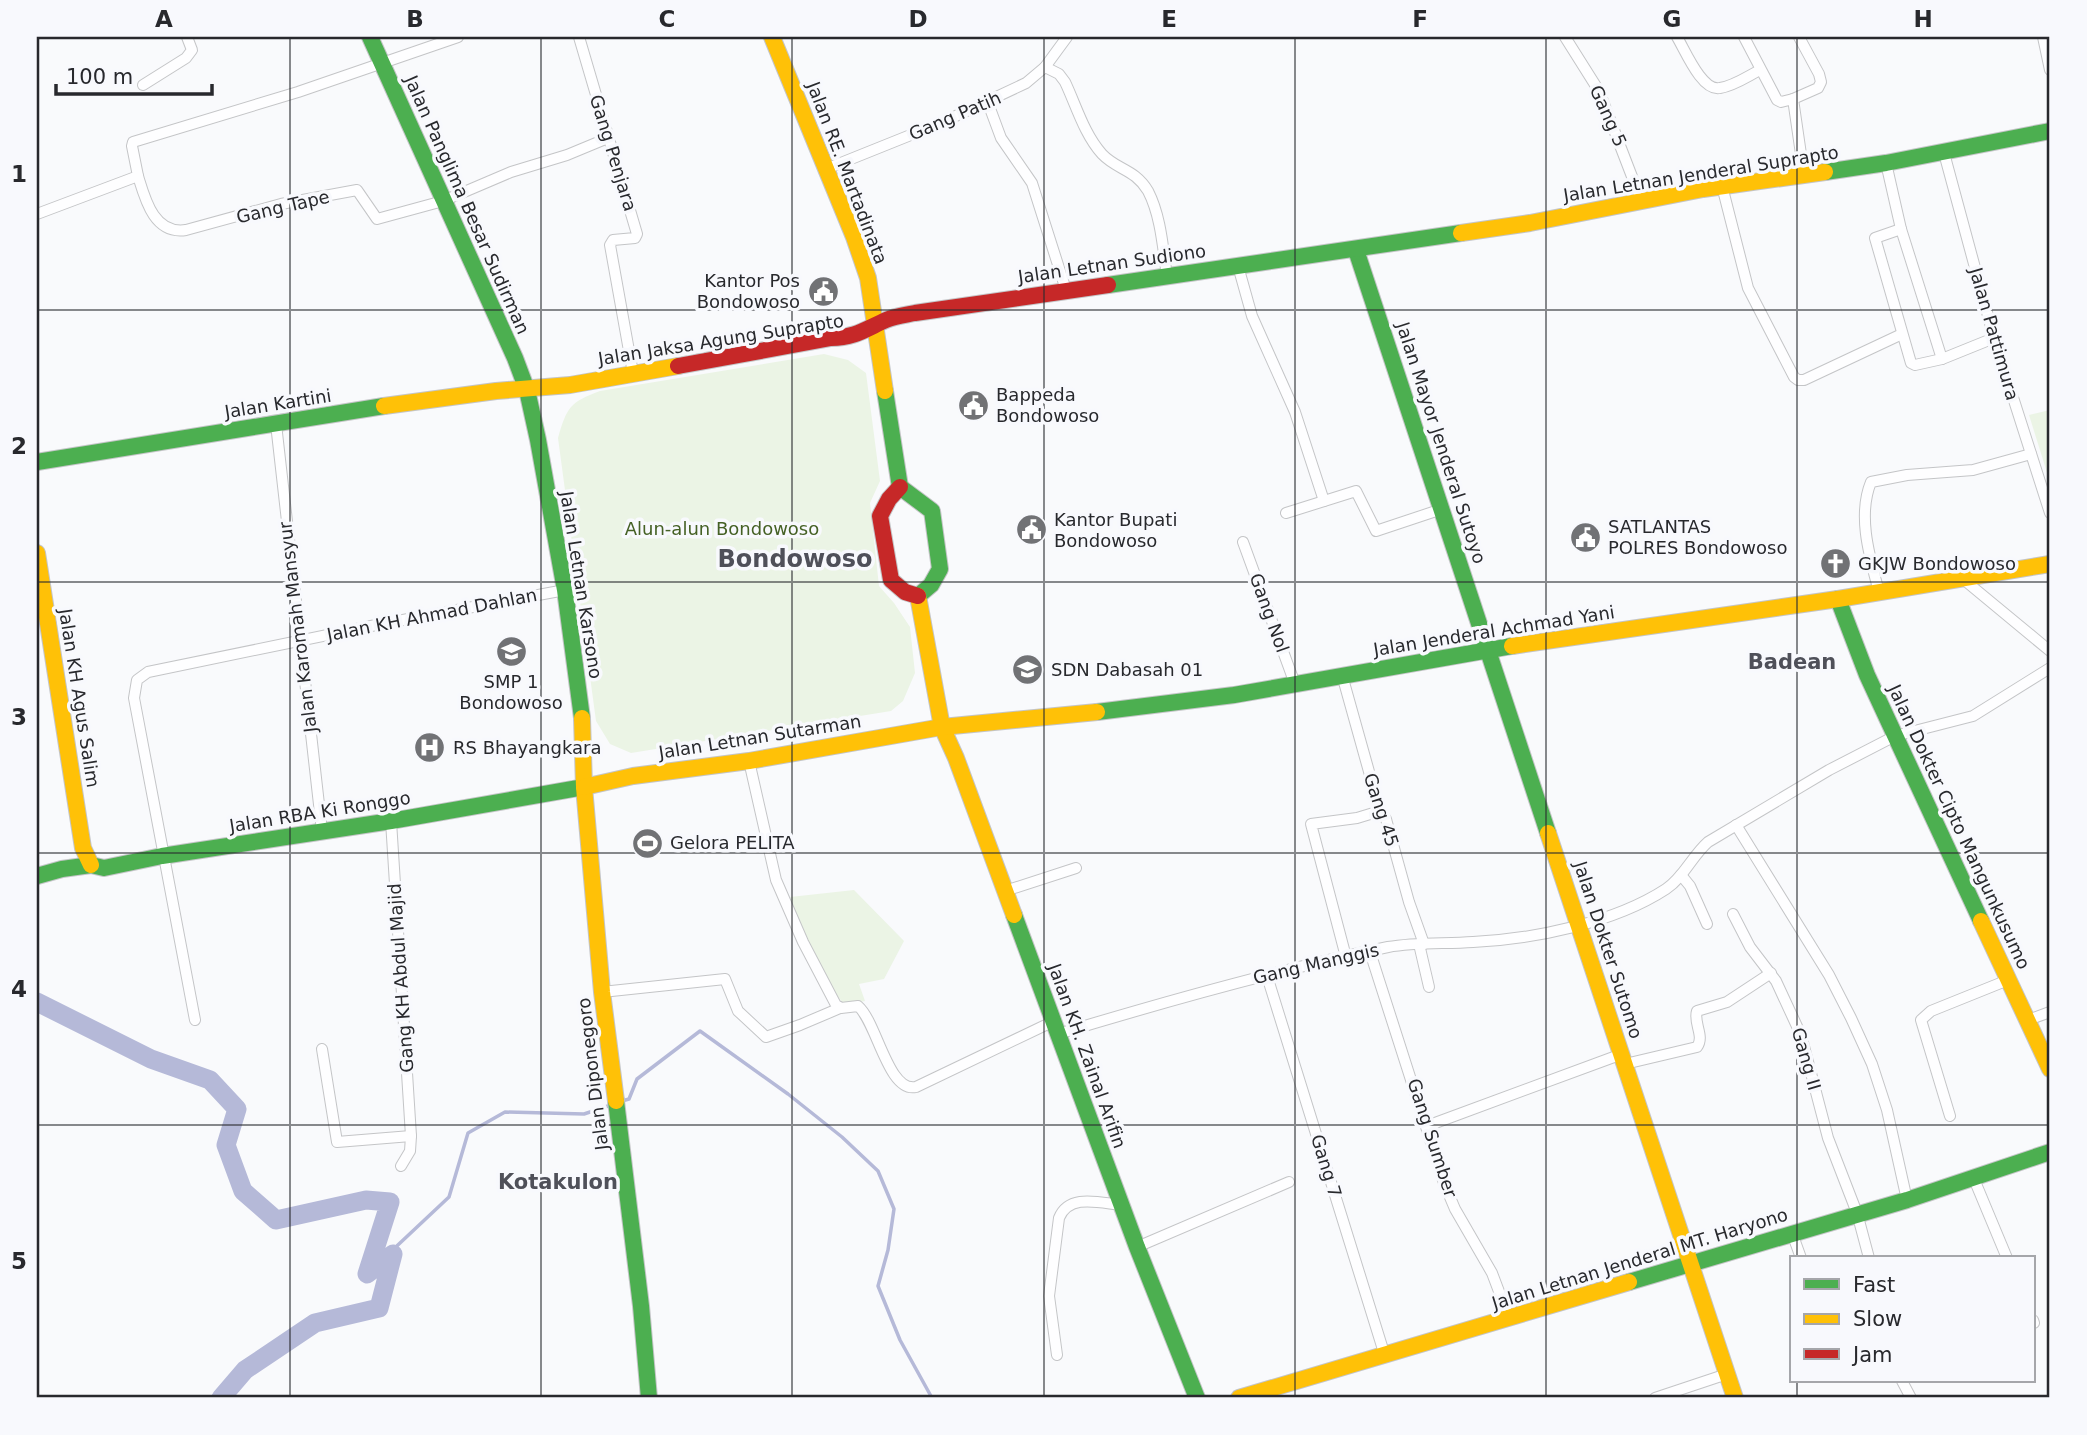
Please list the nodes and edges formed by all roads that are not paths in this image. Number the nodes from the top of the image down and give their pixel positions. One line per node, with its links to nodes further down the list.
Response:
1 (187, 37): 16 (street)
2 (370, 37): 12 (main road, Jalan Panglima Besar Sudirman)
3 (458, 37): 12 (street)
4 (579, 37): 20 (street, Gang Penjara)
5 (772, 37): 23 (main road, Jalan RE. Martadinata)
6 (1067, 37): 13 (street, Gang Patih)
7 (1565, 37): 28 (street, Gang 5)
8 (1677, 37): 14 (street)
9 (1745, 37): 14 (street)
10 (1799, 37): 17 (street)
11 (2043, 37): 15 (street)
12 (383, 64): 25 (street); 27 (main road, Jalan Panglima Besar Sudirman)
13 (1045, 67): 18 (street, Gang Patih); 33 (street)
14 (1760, 70): 17 (street)
15 (2050, 70)
16 (144, 85)
17 (1793, 99): 24 (street)
18 (988, 103): 23 (street, Gang Patih); 34 (street)
19 (2050, 131): 21 (main road, Jalan Letnan Jenderal Suprapto)
20 (608, 138): 27 (street); 39 (street, Gang Penjara)
21 (1944, 153): 22 (main road, Jalan Letnan Jenderal Suprapto); 37 (street, Jalan Pattimura)
22 (1886, 163): 24 (main road, Jalan Letnan Jenderal Suprapto); 30 (street)
23 (826, 169): 35 (main road, Jalan RE. Martadinata)
24 (1804, 175): 26 (main road, Jalan Letnan Jenderal Suprapto)
25 (138, 176): 27 (street, Gang Tape); 29 (street)
26 (1722, 186): 28 (main road, Jalan Letnan Jenderal Suprapto); 36 (street)
27 (443, 201): 40 (main road, Jalan Panglima Besar Sudirman)
28 (1641, 201): 31 (main road, Jalan Letnan Jenderal Suprapto)
29 (37, 214)
30 (1901, 229): 36 (street); 38 (street)
31 (1356, 250): 32 (main road, Jalan Letnan Sudiono); 46 (main road, Jalan Mayor Jenderal Sutoyo)
32 (1238, 266): 33 (main road, Jalan Letnan Sudiono); 45 (street)
33 (1167, 276): 34 (main road, Jalan Letnan Sudiono)
34 (1066, 290): 35 (main road, Jalan Letnan Sudiono)
35 (876, 326): 39 (main road, Jalan Jaksa Agung Suprapto); 44 (main road, Jalan RE. Martadinata)
36 (1902, 334): 38 (street)
37 (1994, 338): 38 (street); 42 (street, Jalan Pattimura)
38 (1942, 359)
39 (633, 373): 40 (main road, Jalan Jaksa Agung Suprapto)
40 (527, 390): 41 (main road, Jalan Kartini); 53 (main road, Jalan Letnan Karsono)
41 (276, 424): 43 (main road, Jalan Kartini); 57 (street, Jalan Karomah Mansyur)
42 (2031, 454): 48 (street, Jalan Pattimura); 54 (street)
43 (37, 461)
44 (900, 487): 55 (main road); 55 (main road)
45 (1324, 501): 46 (street); 47 (street)
46 (1442, 509): 58 (main road, Jalan Mayor Jenderal Sutoyo)
47 (1286, 513)
48 (2050, 513)
49 (1243, 542): 62 (street, Gang Nol)
50 (37, 553): 71 (main road, Jalan KH Agus Salim)
51 (2050, 564): 52 (main road, Jalan Jenderal Achmad Yani)
52 (1970, 578): 54 (main road, Jalan Jenderal Achmad Yani); 59 (street)
53 (565, 590): 57 (street, Jalan KH Ahmad Dahlan); 66 (main road, Jalan Letnan Karsono)
54 (1879, 592): 56 (main road, Jalan Jenderal Achmad Yani)
55 (918, 596): 63 (main road, Jalan KH. Zainal Arifin)
56 (1838, 599): 58 (main road, Jalan Jenderal Achmad Yani); 64 (main road, Jalan Dokter Cipto Mangunkusumo)
57 (299, 641): 70 (street, Jalan Karomah Mansyur); 72 (street, Jalan KH Ahmad Dahlan)
58 (1488, 649): 61 (main road, Jalan Jenderal Achmad Yani); 81 (main road, Jalan Dokter Sutomo)
59 (2050, 651)
60 (2050, 668): 64 (street, Gang Manggis)
61 (1342, 675): 62 (main road, Jalan Jenderal Achmad Yani); 67 (street, Gang 45)
62 (1295, 684): 63 (main road, Jalan Jenderal Achmad Yani)
63 (942, 727): 65 (main road, Jalan Letnan Sutarman); 78 (main road, Jalan KH. Zainal Arifin)
64 (1895, 736): 69 (street, Gang Manggis); 87 (main road, Jalan Dokter Cipto Mangunkusumo)
65 (749, 761): 66 (main road, Jalan Letnan Sutarman); 90 (street)
66 (584, 787): 68 (main road, Jalan RBA Ki Ronggo); 89 (main road, Jalan Diponegoro)
67 (1380, 811): 82 (street, Gang 45); 84 (street)
68 (391, 821): 70 (main road, Jalan RBA Ki Ronggo); 100 (street, Gang KH Abdul Majid)
69 (1736, 825): 76 (street, Gang Manggis); 105 (street)
70 (322, 831): 72 (main road, Jalan RBA Ki Ronggo)
71 (83, 848): 73 (main road, Jalan KH Agus Salim); 74 (main road, Jalan RBA Ki Ronggo)
72 (162, 856): 73 (main road, Jalan RBA Ki Ronggo); 92 (street)
73 (91, 864): 74 (main road, Jalan RBA Ki Ronggo)
74 (62, 869): 77 (main road, Jalan RBA Ki Ronggo)
75 (1076, 869): 78 (street)
76 (1681, 875): 80 (street); 81 (street, Gang Manggis)
77 (37, 876)
78 (1005, 891): 94 (main road, Jalan KH. Zainal Arifin)
79 (1733, 915): 85 (street, Gang II)
80 (1707, 924)
81 (1580, 925): 82 (street, Gang Manggis); 96 (main road, Jalan Dokter Sutomo)
82 (1421, 944): 83 (street, Gang Manggis); 88 (street, Gang 45)
83 (1370, 951): 84 (street, Gang Manggis); 99 (street, Gang Sumber)
84 (1346, 957): 86 (street, Gang Manggis)
85 (1770, 974): 96 (street); 107 (street, Gang II)
86 (1268, 976): 94 (street, Gang Manggis); 116 (street, Gang 7)
87 (2008, 979): 93 (main road, Jalan Dokter Cipto Mangunkusumo); 98 (street)
88 (1429, 987)
89 (602, 992): 90 (street); 119 (main road, Jalan Diponegoro)
90 (840, 1008): 94 (street, Gang Manggis)
91 (2050, 1012): 93 (street)
92 (195, 1020)
93 (2028, 1020): 97 (main road, Jalan Dokter Cipto Mangunkusumo)
94 (1056, 1027): 106 (main road, Jalan KH. Zainal Arifin)
95 (322, 1048): 100 (street)
96 (1624, 1059): 99 (street); 113 (main road, Jalan Dokter Sutomo)
97 (2050, 1069)
98 (1950, 1116)
99 (1427, 1126): 114 (street, Gang Sumber)
100 (411, 1136): 102 (street)
101 (2050, 1152): 103 (main road, Jalan Letnan Jenderal MT. Haryono)
102 (401, 1166)
103 (1974, 1180): 105 (main road, Jalan Letnan Jenderal MT. Haryono); 112 (street)
104 (1289, 1182): 109 (street)
105 (1907, 1200): 107 (main road, Jalan Letnan Jenderal MT. Haryono)
106 (1122, 1205): 109 (main road, Jalan KH. Zainal Arifin); 115 (street)
107 (1857, 1213): 108 (main road, Jalan Letnan Jenderal MT. Haryono); 111 (street, Gang II)
108 (1793, 1233): 110 (street); 113 (main road, Jalan Letnan Jenderal MT. Haryono)
109 (1137, 1247): 120 (main road, Jalan KH. Zainal Arifin)
110 (1800, 1256)
111 (1868, 1256)
112 (2006, 1256)
113 (1692, 1263): 114 (main road, Jalan Letnan Jenderal MT. Haryono); 117 (main road, Jalan Dokter Sutomo)
114 (1509, 1318): 116 (main road, Jalan Letnan Jenderal MT. Haryono)
115 (1057, 1355)
116 (1385, 1356): 121 (main road, Jalan Letnan Jenderal MT. Haryono)
117 (1727, 1374): 122 (street); 123 (main road, Jalan Dokter Sutomo)
118 (1903, 1382): 124 (street)
119 (649, 1398)
120 (1197, 1398)
121 (1239, 1398)
122 (1655, 1398)
123 (1735, 1398)
124 (1911, 1398)

